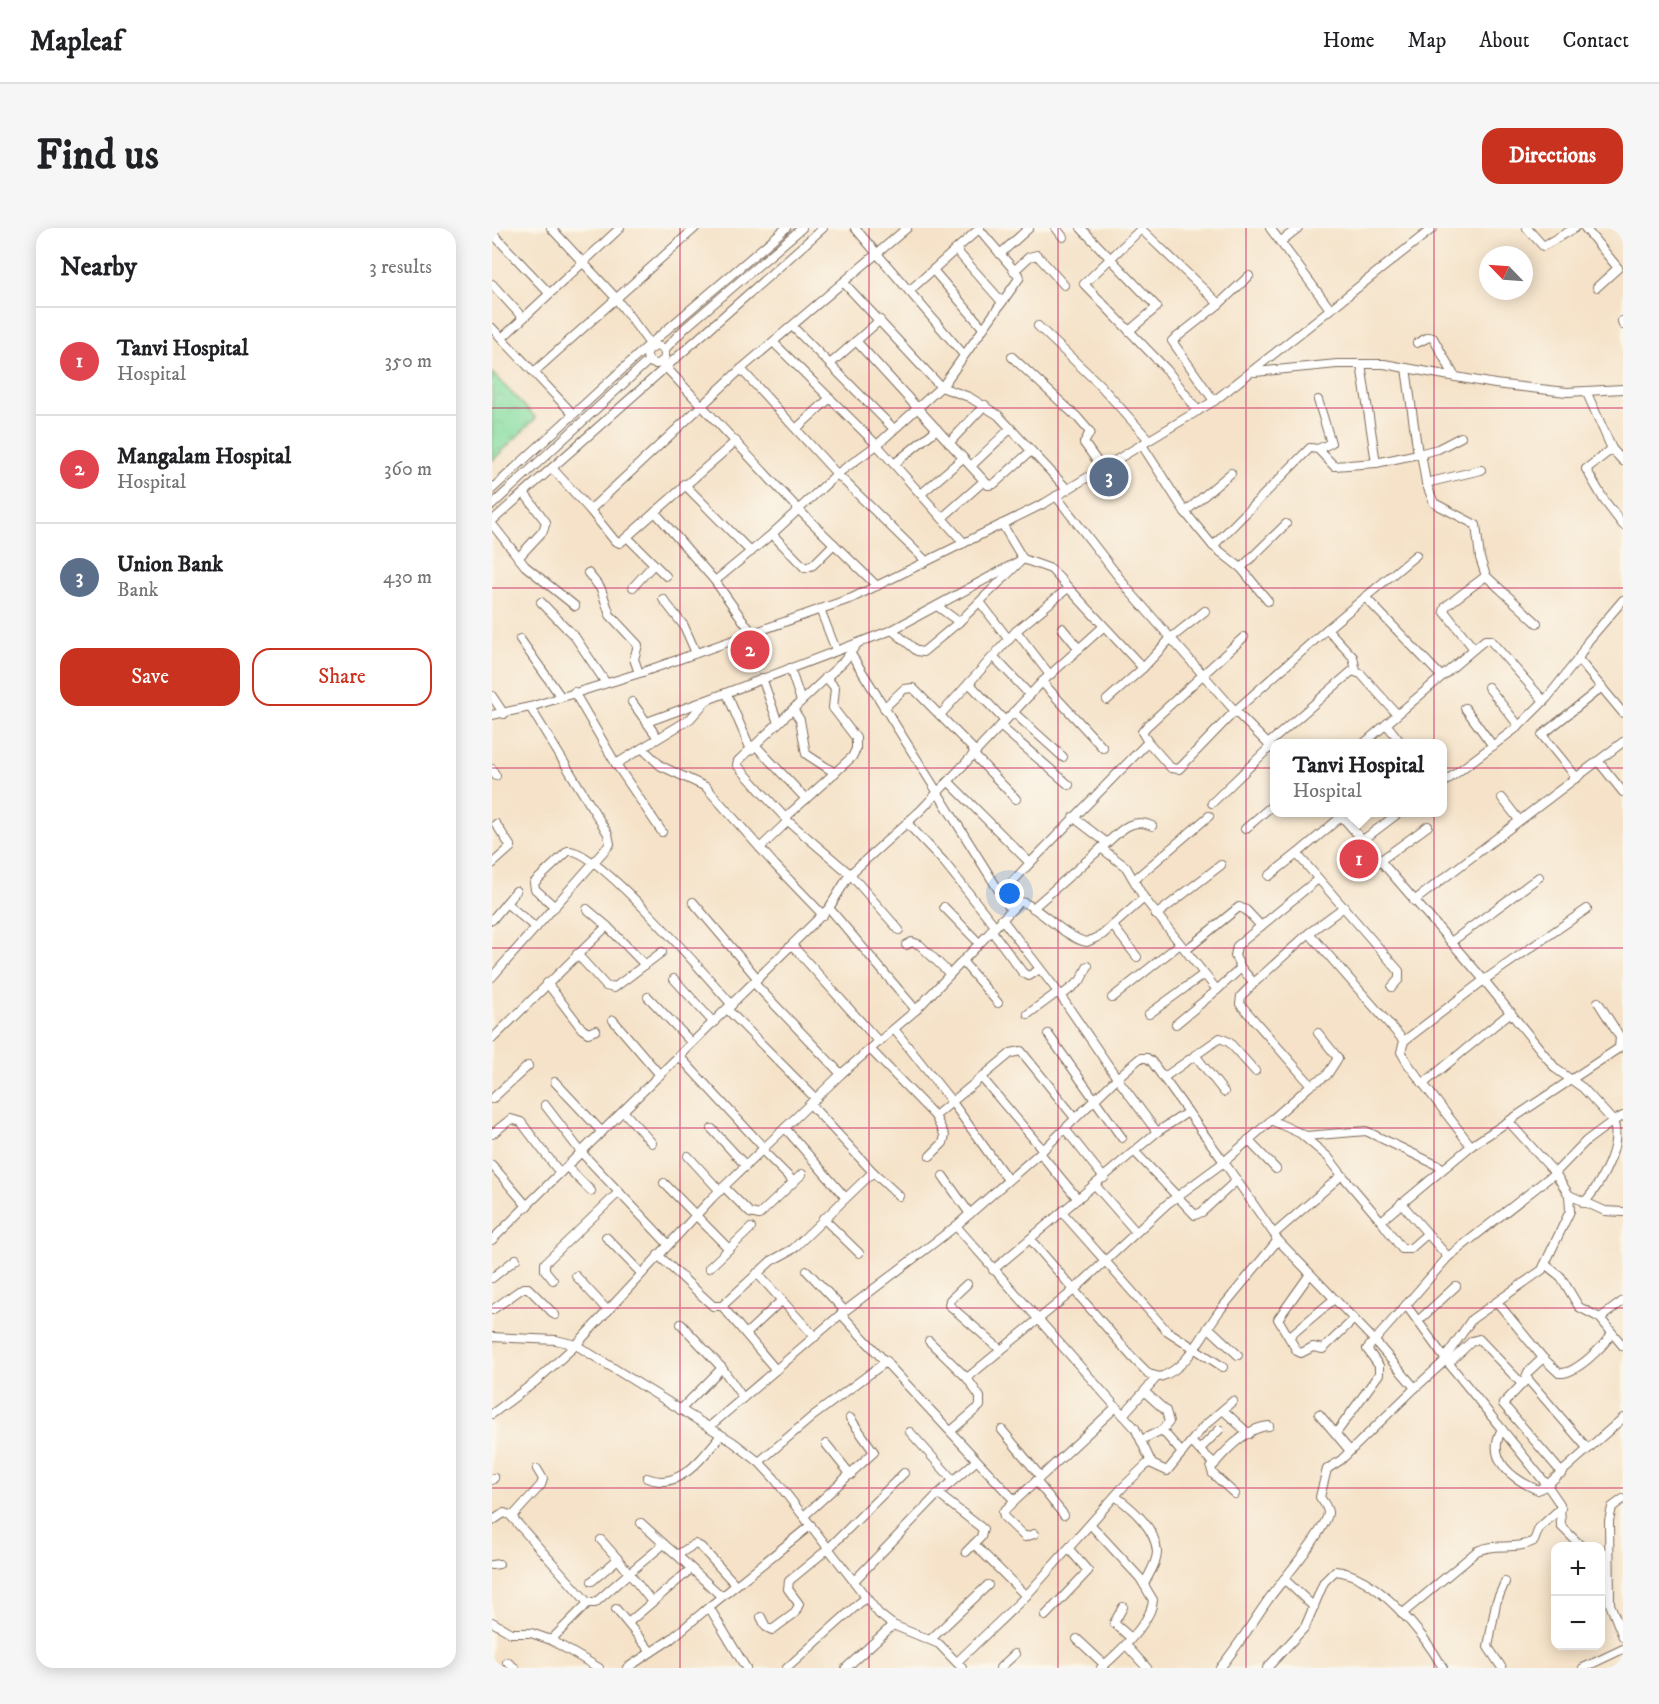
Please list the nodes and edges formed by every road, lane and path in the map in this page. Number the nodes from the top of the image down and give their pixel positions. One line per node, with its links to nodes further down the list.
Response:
1 (551, 228): 29 (street)
2 (620, 228): 29 (street)
3 (695, 228): 40 (street)
4 (786, 228): 55 (street)
5 (802, 228): 21 (street)
6 (823, 228): 24 (street)
7 (855, 228): 27 (street)
8 (907, 228): 27 (street)
9 (1029, 228): 26 (street)
10 (1056, 228): 22 (street)
11 (1081, 228): 28 (street)
12 (1141, 228): 28 (street); 42 (street)
13 (1270, 228): 23 (street)
14 (1298, 228): 23 (street)
15 (1433, 228): 43 (street)
16 (1527, 228): 17 (street)
17 (1575, 228)
18 (1585, 228): 32 (street)
19 (979, 229): 25 (street); 26 (street)
20 (492, 233): 39 (street)
21 (791, 237): 24 (street); 56 (street)
22 (1063, 237)
23 (1280, 242): 43 (street)
24 (800, 248): 60 (street)
25 (956, 250): 30 (street); 41 (street)
26 (1000, 254): 31 (street)
27 (877, 255): 35 (street); 38 (street)
28 (1108, 259): 50 (street); 50 (street)
29 (583, 262): 39 (street); 40 (street)
30 (933, 270): 38 (street); 49 (street)
31 (1014, 271): 36 (street); 41 (street)
32 (1620, 272): 37 (street)
33 (1249, 276): 42 (street)
34 (492, 284): 44 (street)
35 (845, 284): 45 (street); 46 (street)
36 (1064, 285)
37 (1597, 287)
38 (909, 291): 57 (street)
39 (549, 293): 44 (street)
40 (615, 297): 55 (street); 65 (street)
41 (1002, 302): 49 (street)
42 (1219, 304): 73 (street)
43 (1330, 309): 66 (street)
44 (523, 318): 51 (street)
45 (879, 320): 52 (street); 68 (street)
46 (792, 326): 53 (street); 61 (street)
47 (1038, 326): 86 (street)
48 (492, 328): 51 (street)
49 (983, 328): 57 (street)
50 (1129, 331): 77 (street)
51 (502, 338): 65 (street)
52 (856, 340): 61 (street); 76 (street)
53 (773, 342): 64 (street); 71 (street)
54 (1417, 343): 67 (street)
55 (651, 346): 56 (street); 59 (street); 78 (street)
56 (665, 349): 60 (street)
57 (964, 355): 68 (street)
58 (1012, 357): 98 (street)
59 (648, 362): 60 (street); 110 (street)
60 (663, 364): 75 (street); 97 (street)
61 (830, 364): 81 (street)
62 (1361, 364): 63 (street); 66 (street); 94 (street)
63 (1406, 368): 67 (street); 91 (street)
64 (741, 369): 75 (street); 79 (street)
65 (534, 372): 78 (street)
66 (1253, 372): 73 (street)
67 (1455, 377): 70 (street)
68 (941, 387): 74 (street); 76 (street)
69 (1623, 389): 70 (street)
70 (1586, 391): 88 (street)
71 (830, 398): 79 (street); 87 (street)
72 (1318, 400): 89 (street)
73 (1214, 401): 77 (street)
74 (986, 405): 80 (street); 85 (street)
75 (703, 406): 84 (street); 111 (street)
76 (917, 408): 81 (street); 82 (street)
77 (1198, 411): 86 (street)
78 (573, 414): 105 (street)
79 (797, 428): 101 (street)
80 (1011, 428): 90 (street); 96 (street)
81 (894, 429): 87 (street)
82 (937, 429): 85 (street); 95 (street)
83 (1461, 437): 91 (street)
84 (736, 441): 104 (street); 112 (street)
85 (949, 442): 92 (street)
86 (1145, 442): 98 (street); 114 (street)
87 (877, 445): 95 (street); 101 (street)
88 (1612, 448): 93 (street); 119 (street)
89 (1318, 449): 94 (street); 124 (street)
90 (1031, 451): 102 (street); 106 (street)
91 (1419, 454): 94 (street); 103 (street)
92 (963, 458): 96 (street); 108 (street)
93 (1623, 462)
94 (1376, 463)
95 (894, 464): 108 (street)
96 (971, 466): 102 (street)
97 (552, 468): 107 (street); 111 (street)
98 (1102, 468): 106 (street)
99 (1481, 470): 103 (street)
100 (1231, 473): 114 (street)
101 (837, 474): 112 (street); 129 (street)
102 (984, 481): 115 (street)
103 (1426, 483): 134 (street)
104 (684, 484): 113 (street); 125 (street)
105 (492, 489)
106 (1067, 489): 109 (street)
107 (524, 493): 116 (street); 127 (street)
108 (921, 494): 115 (street)
109 (1056, 496): 117 (street); 158 (street)
110 (492, 505)
111 (590, 510): 121 (street)
112 (799, 510): 120 (street); 123 (street)
113 (655, 512): 121 (street); 135 (street)
114 (1185, 512): 124 (street)
115 (942, 518): 122 (street)
116 (492, 523): 127 (street)
117 (1002, 524): 122 (street); 128 (street)
118 (1286, 524): 131 (street)
119 (1623, 525)
120 (772, 534): 123 (street); 125 (street)
121 (627, 537): 130 (street)
122 (964, 543): 129 (street)
123 (834, 544): 136 (street)
124 (1213, 546): 131 (street)
125 (751, 552): 135 (street)
126 (1416, 555): 139 (street)
127 (518, 558): 145 (street)
128 (1023, 559): 138 (street); 144 (street); 146 (street)
129 (926, 561): 136 (street)
130 (654, 564): 133 (street); 137 (street)
131 (1241, 568): 141 (street)
132 (588, 573): 172 (street)
133 (666, 576)
134 (1486, 576): 150 (street); 163 (street)
135 (715, 581): 156 (street)
136 (877, 586): 147 (street)
137 (633, 587)
138 (1068, 588): 151 (street); 155 (street)
139 (1365, 597): 153 (street); 175 (street)
140 (663, 599): 165 (street)
141 (1268, 600)
142 (1623, 600): 168 (street)
143 (541, 602): 179 (street)
144 (980, 602): 149 (street); 160 (street)
145 (575, 606)
146 (937, 606): 149 (street); 154 (street)
147 (820, 609): 156 (street); 164 (street)
148 (1205, 611): 158 (street)
149 (959, 622): 154 (street)
150 (1537, 623)
151 (1103, 627): 162 (street); 170 (street)
152 (1062, 628): 162 (street)
153 (1327, 629): 171 (street); 197 (street)
154 (892, 630): 161 (street)
155 (1016, 632): 160 (street); 174 (street)
156 (753, 633): 165 (street)
157 (1244, 637): 173 (street)
158 (1172, 638): 170 (street); 173 (street)
159 (520, 639): 187 (street)
160 (1009, 640): 167 (street)
161 (857, 644): 164 (street); 166 (street)
162 (1079, 649): 174 (street)
163 (1473, 649): 175 (street); 191 (street)
164 (836, 650): 169 (street)
165 (696, 653): 172 (street)
166 (851, 654): 176 (street); 194 (street)
167 (994, 657): 180 (street); 185 (street)
168 (1578, 659): 182 (street); 191 (street)
169 (790, 668): 177 (street); 190 (street)
170 (1143, 668): 189 (street)
171 (1356, 671): 202 (street); 210 (street)
172 (639, 673): 179 (street)
173 (1203, 674): 197 (street); 213 (street)
174 (1050, 675): 178 (street)
175 (1441, 676): 202 (street)
176 (826, 677): 190 (street); 225 (street)
177 (762, 678): 184 (street); 205 (street)
178 (1042, 682): 185 (street); 219 (street)
179 (606, 683): 183 (street)
180 (969, 683): 201 (street); 206 (street)
181 (1488, 687): 208 (street)
182 (1602, 687): 199 (street); 226 (street)
183 (574, 692): 187 (street); 224 (street)
184 (727, 694): 188 (street); 218 (street)
185 (1030, 695): 198 (street)
186 (492, 696): 200 (street)
187 (561, 697): 193 (street)
188 (707, 700): 204 (street); 209 (street)
189 (1107, 700)
190 (801, 701): 196 (street)
191 (1544, 701): 208 (street)
192 (632, 702): 204 (street)
193 (530, 707): 200 (street); 256 (street)
194 (884, 708): 201 (street); 231 (street)
195 (1466, 708): 216 (street)
196 (793, 709): 205 (street); 225 (street)
197 (1235, 711): 213 (street); 215 (street)
198 (1013, 712): 206 (street); 222 (street)
199 (1623, 713)
200 (504, 714): 203 (street)
201 (941, 714): 221 (street)
202 (1397, 714): 207 (street)
203 (492, 716)
204 (647, 722): 209 (street)
205 (778, 723): 218 (street)
206 (1002, 723): 221 (street); 229 (street)
207 (1387, 725): 211 (street); 212 (street)
208 (1519, 726): 216 (street)
209 (658, 738): 217 (street)
210 (1279, 739)
211 (1369, 739)
212 (1398, 739)
213 (1148, 742): 240 (street)
214 (1623, 742): 223 (street)
215 (1270, 746)
216 (1493, 746): 227 (street)
217 (642, 748): 224 (street); 251 (street)
218 (753, 748): 233 (street); 241 (street)
219 (1103, 748)
220 (1270, 748): 235 (street)
221 (974, 753): 228 (street); 234 (street)
222 (1063, 758)
223 (1598, 761): 226 (street); 230 (street)
224 (616, 764): 248 (street)
225 (835, 773): 233 (street)
226 (1577, 778): 242 (street)
227 (1447, 780)
228 (948, 781): 231 (street); 254 (street)
229 (1069, 785)
230 (1623, 792)
231 (937, 793): 243 (street); 264 (street)
232 (1502, 798): 242 (street)
233 (806, 799): 241 (street)
234 (1016, 799)
235 (1212, 803)
236 (1270, 806): 247 (street)
237 (1209, 816): 261 (street)
238 (1342, 817): 249 (street); 252 (street)
239 (1395, 817): 249 (street)
240 (1073, 818): 250 (street); 254 (street)
241 (787, 820): 251 (street); 258 (street)
242 (1519, 820): 266 (street)
243 (907, 823): 258 (street); 285 (street)
244 (496, 824): 255 (street)
245 (1152, 826): 250 (street)
246 (1428, 826): 253 (street)
247 (1245, 829)
248 (662, 832)
249 (1363, 840): 253 (street)
250 (1104, 845): 261 (street); 273 (street)
251 (760, 848): 277 (street)
252 (1297, 854): 259 (street); 262 (street)
253 (1381, 860): 266 (street)
254 (1030, 863): 264 (street)
255 (492, 864)
256 (595, 864): 269 (street); 269 (street); 316 (street)
257 (1221, 865): 278 (street)
258 (850, 874): 272 (street); 286 (street)
259 (1269, 876)
260 (1539, 877): 288 (street)
261 (1135, 879): 265 (street)
262 (1318, 879): 271 (street); 283 (street)
263 (516, 891): 268 (street)
264 (1001, 894): 276 (street)
265 (1144, 898): 278 (street); 282 (street)
266 (1414, 901): 288 (street)
267 (693, 902): 306 (street)
268 (506, 903): 280 (street); 284 (street)
269 (555, 907): 284 (street)
270 (944, 907): 289 (street)
271 (1344, 907): 287 (street); 309 (street)
272 (829, 908): 277 (street); 317 (street)
273 (1033, 908): 276 (street); 282 (street)
274 (588, 909): 281 (street)
275 (1587, 909): 305 (street)
276 (1011, 910): 279 (street)
277 (823, 915): 290 (street)
278 (1156, 915): 292 (street)
279 (1002, 919): 285 (street); 300 (street)
280 (492, 920)
281 (607, 926): 294 (street); 297 (street)
282 (1113, 926): 295 (street)
283 (1261, 926): 292 (street); 299 (street)
284 (536, 928): 303 (street)
285 (993, 928): 289 (street); 300 (street)
286 (898, 930)
287 (1309, 933): 307 (street); 329 (street)
288 (1451, 942): 305 (street)
289 (979, 943): 296 (street)
290 (792, 945): 306 (street); 330 (street)
291 (906, 945): 301 (street)
292 (1183, 947): 302 (street); 313 (street)
293 (662, 952): 297 (street)
294 (577, 954): 297 (street); 308 (street)
295 (1137, 957)
296 (962, 961): 301 (street); 315 (street)
297 (645, 964)
298 (1088, 966): 311 (street)
299 (1240, 968): 307 (street); 310 (street)
300 (1040, 969): 311 (street)
301 (950, 974): 317 (street)
302 (1204, 974): 310 (street); 320 (street)
303 (492, 977)
304 (674, 979): 322 (street)
305 (1484, 980): 318 (street); 329 (street)
306 (756, 981): 316 (street); 337 (street)
307 (1254, 982): 345 (street)
308 (547, 983): 325 (street); 328 (street)
309 (1392, 987)
310 (1216, 990): 323 (street)
311 (1060, 994): 319 (street); 340 (street)
312 (648, 997): 331 (street)
313 (1112, 998)
314 (1598, 1002): 342 (street)
315 (998, 1003)
316 (729, 1007): 322 (street); 349 (street)
317 (916, 1010): 324 (street)
318 (1510, 1012): 342 (street); 344 (street)
319 (1028, 1014)
320 (1149, 1014)
321 (613, 1020): 338 (street)
322 (714, 1023): 331 (street)
323 (1176, 1024)
324 (894, 1029): 330 (street); 350 (street)
325 (596, 1030)
326 (1318, 1033): 345 (street)
327 (1048, 1034): 348 (street)
328 (492, 1039)
329 (1404, 1041): 344 (street)
330 (879, 1042): 332 (street)
331 (692, 1043): 334 (street)
332 (870, 1050): 337 (street); 354 (street)
333 (1194, 1055): 336 (street); 341 (street); 346 (street)
334 (680, 1057): 338 (street); 371 (street)
335 (528, 1066): 347 (street)
336 (1255, 1071)
337 (841, 1074): 349 (street)
338 (660, 1075): 352 (street)
339 (982, 1078): 350 (street); 356 (street); 372 (street)
340 (1117, 1078): 341 (street); 348 (street); 364 (street)
341 (1163, 1078): 353 (street)
342 (1571, 1081): 358 (street); 359 (street)
343 (555, 1082): 363 (street)
344 (1423, 1084): 370 (street)
345 (1311, 1085): 357 (street)
346 (1224, 1092)
347 (492, 1099)
348 (1093, 1099): 356 (street); 367 (street)
349 (813, 1102): 360 (street); 383 (street)
350 (952, 1102): 354 (street); 390 (street)
351 (545, 1105): 373 (street)
352 (623, 1111): 363 (street); 369 (street)
353 (1188, 1112): 364 (street); 377 (street)
354 (935, 1116): 376 (street)
355 (1623, 1116): 358 (street)
356 (1075, 1118): 362 (street)
357 (1271, 1120): 366 (street); 368 (street)
358 (1613, 1121): 385 (street); 404 (street)
359 (1509, 1122): 370 (street); 385 (street)
360 (785, 1128): 371 (street); 400 (street)
361 (712, 1129): 379 (street)
362 (1065, 1129): 372 (street); 389 (street)
363 (602, 1132): 373 (street)
364 (1157, 1132): 374 (street)
365 (492, 1134): 384 (street)
366 (1302, 1135): 381 (street); 387 (street)
367 (1122, 1138)
368 (1248, 1140): 377 (street); 382 (street)
369 (652, 1143)
370 (1472, 1146): 381 (street)
371 (763, 1149): 379 (street); 392 (street)
372 (1041, 1151): 390 (street); 402 (street)
373 (581, 1152): 380 (street); 397 (street)
374 (1135, 1152): 389 (street); 401 (street)
375 (688, 1156): 395 (street)
376 (930, 1156)
377 (1224, 1162): 391 (street); 401 (street)
378 (492, 1166): 405 (street)
379 (746, 1166): 395 (street)
380 (567, 1167): 384 (street); 396 (street)
381 (1443, 1168): 403 (street)
382 (1276, 1169)
383 (873, 1172): 399 (street); 400 (street)
384 (560, 1173): 405 (street)
385 (1555, 1173): 398 (street); 424 (street)
386 (802, 1174): 392 (street)
387 (1342, 1175): 411 (street); 417 (street)
388 (942, 1176): 408 (street)
389 (1104, 1178): 394 (street)
390 (1008, 1180): 408 (street)
391 (1237, 1180): 401 (street); 417 (street)
392 (794, 1182): 395 (street)
393 (664, 1184): 409 (street)
394 (1095, 1185): 402 (street); 414 (street)
395 (722, 1189): 409 (street)
396 (591, 1191)
397 (619, 1192): 420 (street); 436 (street)
398 (1569, 1195): 404 (street); 427 (street)
399 (899, 1196)
400 (845, 1197): 410 (street)
401 (1177, 1197): 414 (street)
402 (1078, 1200): 406 (street)
403 (1401, 1203): 411 (street); 415 (street)
404 (1584, 1203): 407 (street)
405 (526, 1206): 419 (street)
406 (1062, 1212): 418 (street); 426 (street)
407 (1623, 1212)
408 (970, 1214): 412 (street)
409 (694, 1216): 420 (street); 421 (street)
410 (823, 1218): 422 (street); 432 (street)
411 (1381, 1221): 415 (street)
412 (956, 1226): 429 (street); 448 (street)
413 (751, 1228): 421 (street)
414 (1136, 1232): 426 (street)
415 (1427, 1234): 424 (street)
416 (606, 1237): 431 (street)
417 (1276, 1237): 433 (street); 455 (street)
418 (1030, 1239): 429 (street); 439 (street)
419 (492, 1240)
420 (668, 1244): 423 (street)
421 (729, 1249): 428 (street)
422 (859, 1253)
423 (657, 1255): 431 (street); 445 (street)
424 (1448, 1257): 444 (street)
425 (516, 1259): 435 (street)
426 (1106, 1260): 439 (street); 465 (street)
427 (1545, 1264): 443 (street); 450 (street)
428 (709, 1268)
429 (993, 1270): 451 (street)
430 (807, 1271): 448 (street)
431 (641, 1273): 447 (street)
432 (758, 1273): 441 (street); 445 (street)
433 (1310, 1274): 440 (street); 458 (street)
434 (576, 1276): 447 (street)
435 (492, 1278)
436 (553, 1281)
437 (967, 1284): 466 (street)
438 (1456, 1286): 453 (street)
439 (1074, 1290): 451 (street); 474 (street)
440 (1334, 1299): 452 (street); 458 (street)
441 (782, 1300): 457 (street); 460 (street)
442 (1623, 1301): 450 (street)
443 (1497, 1302): 468 (street); 469 (street)
444 (1406, 1305): 453 (street); 461 (street)
445 (722, 1306): 457 (street)
446 (492, 1310): 449 (street)
447 (608, 1311): 463 (street)
448 (843, 1313): 460 (street); 470 (street)
449 (555, 1315)
450 (1600, 1318): 456 (street)
451 (1037, 1319): 466 (street); 481 (street)
452 (1354, 1319): 458 (street); 461 (street)
453 (1418, 1321): 469 (street)
454 (681, 1324): 472 (street)
455 (1209, 1327): 465 (street); 467 (street)
456 (1612, 1333): 464 (street); 468 (street)
457 (746, 1334): 473 (street)
458 (1290, 1336)
459 (492, 1337): 463 (street)
460 (815, 1337): 473 (street)
461 (1374, 1340): 477 (street); 497 (street)
462 (929, 1341): 475 (street)
463 (576, 1345): 482 (street); 484 (street)
464 (1623, 1347)
465 (1193, 1349): 471 (street); 474 (street)
466 (1001, 1350): 475 (street)
467 (1238, 1355)
468 (1543, 1359): 476 (street)
469 (1447, 1360): 476 (street); 477 (street); 491 (street)
470 (887, 1361): 495 (street); 509 (street)
471 (1223, 1367)
472 (722, 1368): 479 (street); 482 (street)
473 (776, 1370): 479 (street)
474 (1157, 1377): 478 (street)
475 (967, 1378): 495 (street)
476 (1524, 1381): 503 (street); 513 (street)
477 (1415, 1388): 505 (street)
478 (1146, 1393): 486 (street); 493 (street)
479 (743, 1398): 490 (street)
480 (1233, 1401): 483 (street)
481 (1116, 1407): 486 (street); 516 (street)
482 (680, 1410): 490 (street)
483 (1223, 1410): 498 (street); 501 (street)
484 (492, 1414)
485 (1319, 1414): 497 (street)
486 (1123, 1415): 500 (street)
487 (850, 1418): 514 (street)
488 (1623, 1418): 503 (street)
489 (1269, 1426): 498 (street)
490 (709, 1427): 499 (street)
491 (1502, 1429): 518 (street); 518 (street)
492 (1002, 1430): 516 (street)
493 (1162, 1430): 500 (street); 506 (street)
494 (1219, 1430): 504 (street)
495 (951, 1431): 507 (street)
496 (910, 1432): 517 (street)
497 (1337, 1432): 505 (street)
498 (1249, 1434): 510 (street)
499 (721, 1435): 509 (street); 515 (street)
500 (1142, 1440): 508 (street)
501 (1191, 1442): 504 (street); 506 (street)
502 (826, 1444): 514 (street)
503 (1588, 1449): 513 (street)
504 (1199, 1450): 510 (street)
505 (1350, 1451): 544 (street)
506 (1182, 1453): 508 (street)
507 (976, 1461): 517 (street); 523 (street)
508 (1150, 1461): 521 (street)
509 (759, 1462): 526 (street)
510 (1215, 1464): 520 (street)
511 (537, 1469): 527 (street)
512 (904, 1473): 537 (street)
513 (1562, 1473): 518 (street)
514 (851, 1475): 526 (street)
515 (648, 1478)
516 (1038, 1479): 523 (street); 525 (street)
517 (953, 1480): 519 (street)
518 (1547, 1485): 524 (street)
519 (938, 1494): 536 (street); 546 (street)
520 (1235, 1494)
521 (1115, 1496): 531 (street); 549 (street)
522 (1623, 1499): 552 (street)
523 (1014, 1500): 532 (street)
524 (1561, 1508): 534 (street); 562 (street)
525 (1064, 1515)
526 (804, 1516): 530 (street)
527 (512, 1517): 528 (street); 557 (street)
528 (492, 1521)
529 (641, 1523): 535 (street)
530 (811, 1525): 537 (street); 548 (street)
531 (1091, 1525): 538 (street); 549 (street)
532 (1034, 1534)
533 (601, 1540): 541 (street)
534 (1577, 1542)
535 (664, 1544): 540 (street); 543 (street)
536 (974, 1544): 539 (street); 554 (street)
537 (829, 1548): 546 (street); 564 (street)
538 (1069, 1549): 554 (street); 563 (street)
539 (966, 1552)
540 (677, 1555): 542 (street); 548 (street)
541 (618, 1559): 543 (street); 545 (street)
542 (691, 1569): 553 (street); 556 (street)
543 (629, 1573): 556 (street); 557 (street)
544 (1284, 1579): 560 (street); 587 (street)
545 (592, 1581)
546 (854, 1581): 555 (street)
547 (1505, 1582): 590 (street)
548 (735, 1584): 553 (street)
549 (1144, 1584): 572 (street)
550 (988, 1585): 569 (street)
551 (1605, 1586): 552 (street)
552 (1610, 1593): 568 (street)
553 (721, 1596): 558 (street)
554 (1026, 1596): 577 (street)
555 (865, 1598): 567 (street); 583 (street)
556 (652, 1602): 566 (street)
557 (588, 1603): 571 (street)
558 (709, 1607): 574 (street); 582 (street)
559 (1123, 1607): 572 (street)
560 (1314, 1607): 562 (street); 588 (street)
561 (616, 1609): 566 (street)
562 (1402, 1614): 589 (street)
563 (1045, 1616)
564 (761, 1617)
565 (492, 1622): 571 (street)
566 (628, 1623): 574 (street)
567 (893, 1625): 569 (street); 584 (street)
568 (1623, 1637)
569 (931, 1639): 577 (street)
570 (1077, 1639): 578 (street)
571 (551, 1640): 580 (street)
572 (1128, 1641): 578 (street); 586 (street)
573 (1623, 1649): 591 (street)
574 (651, 1652): 581 (street)
575 (1015, 1654): 585 (street)
576 (507, 1662): 579 (street)
577 (960, 1665)
578 (1103, 1667)
579 (515, 1668)
580 (599, 1668)
581 (627, 1668)
582 (746, 1668)
583 (787, 1668)
584 (846, 1668)
585 (1000, 1668)
586 (1147, 1668)
587 (1220, 1668)
588 (1267, 1668)
589 (1443, 1668)
590 (1502, 1668)
591 (1583, 1668)

